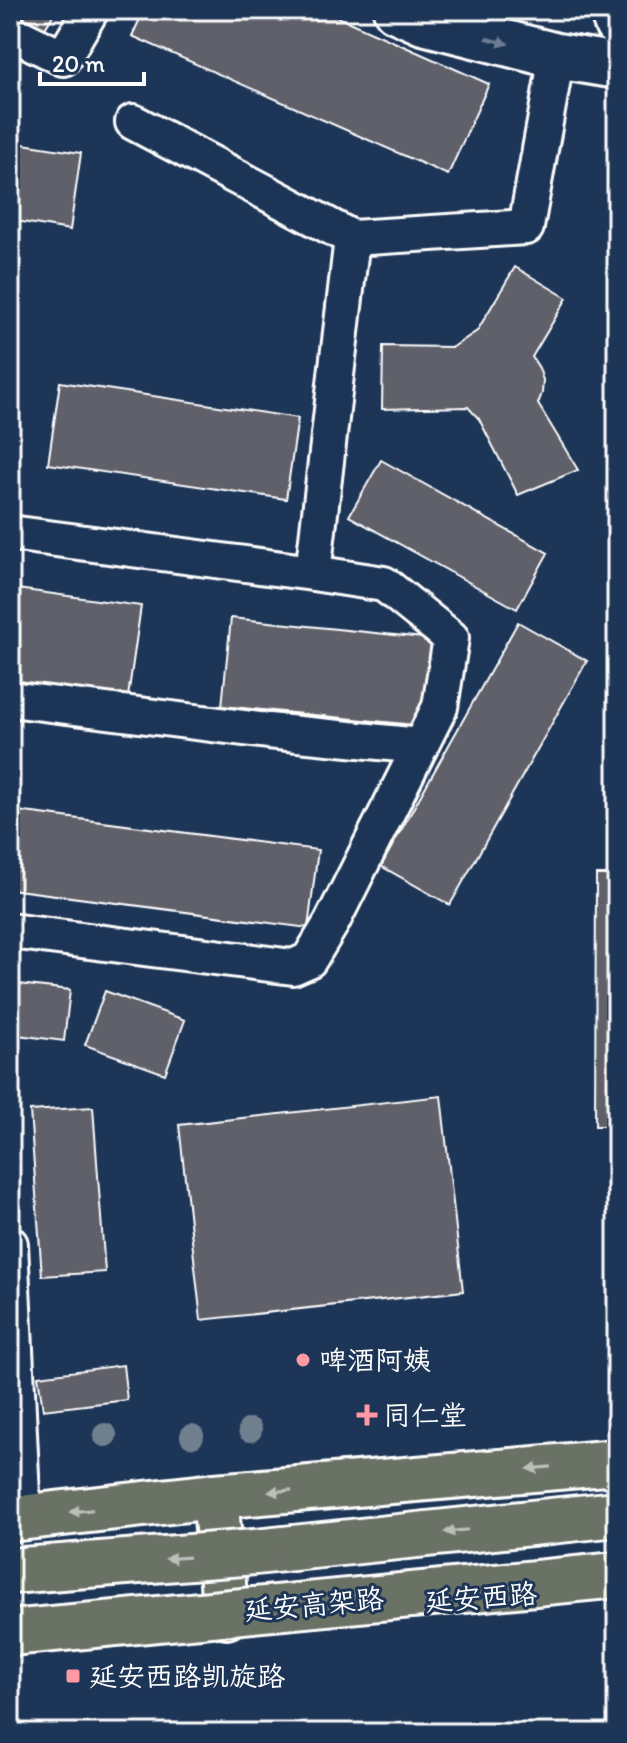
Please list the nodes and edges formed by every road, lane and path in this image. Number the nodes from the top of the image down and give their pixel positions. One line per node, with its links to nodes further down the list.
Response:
1 (91, 10): 5 (street)
2 (396, 10): 6 (street, one-way to 6)
3 (612, 10): 4 (street)
4 (617, 24)
5 (10, 32)
6 (557, 56): 7 (street); 9 (street)
7 (617, 66)
8 (133, 122): 9 (street)
9 (352, 238): 11 (street)
10 (10, 533): 11 (street)
11 (313, 573): 13 (street)
12 (10, 699): 13 (street)
13 (420, 746): 14 (street)
14 (10, 931)
15 (10, 1244): 19 (street)
16 (617, 1462): 17 (main road, one-way to 17)
17 (215, 1496): 19 (main road, one-way to 19); 23 (main road)
18 (617, 1514): 20 (main road, 延安高架路, one-way to 20, bridge)
19 (13, 1518)
20 (10, 1571)
21 (617, 1575): 24 (main road, 延安高架路, bridge)
22 (617, 1587): 23 (main road, 延安西路)
23 (226, 1616): 24 (main road, 延安西路)
24 (10, 1636)

